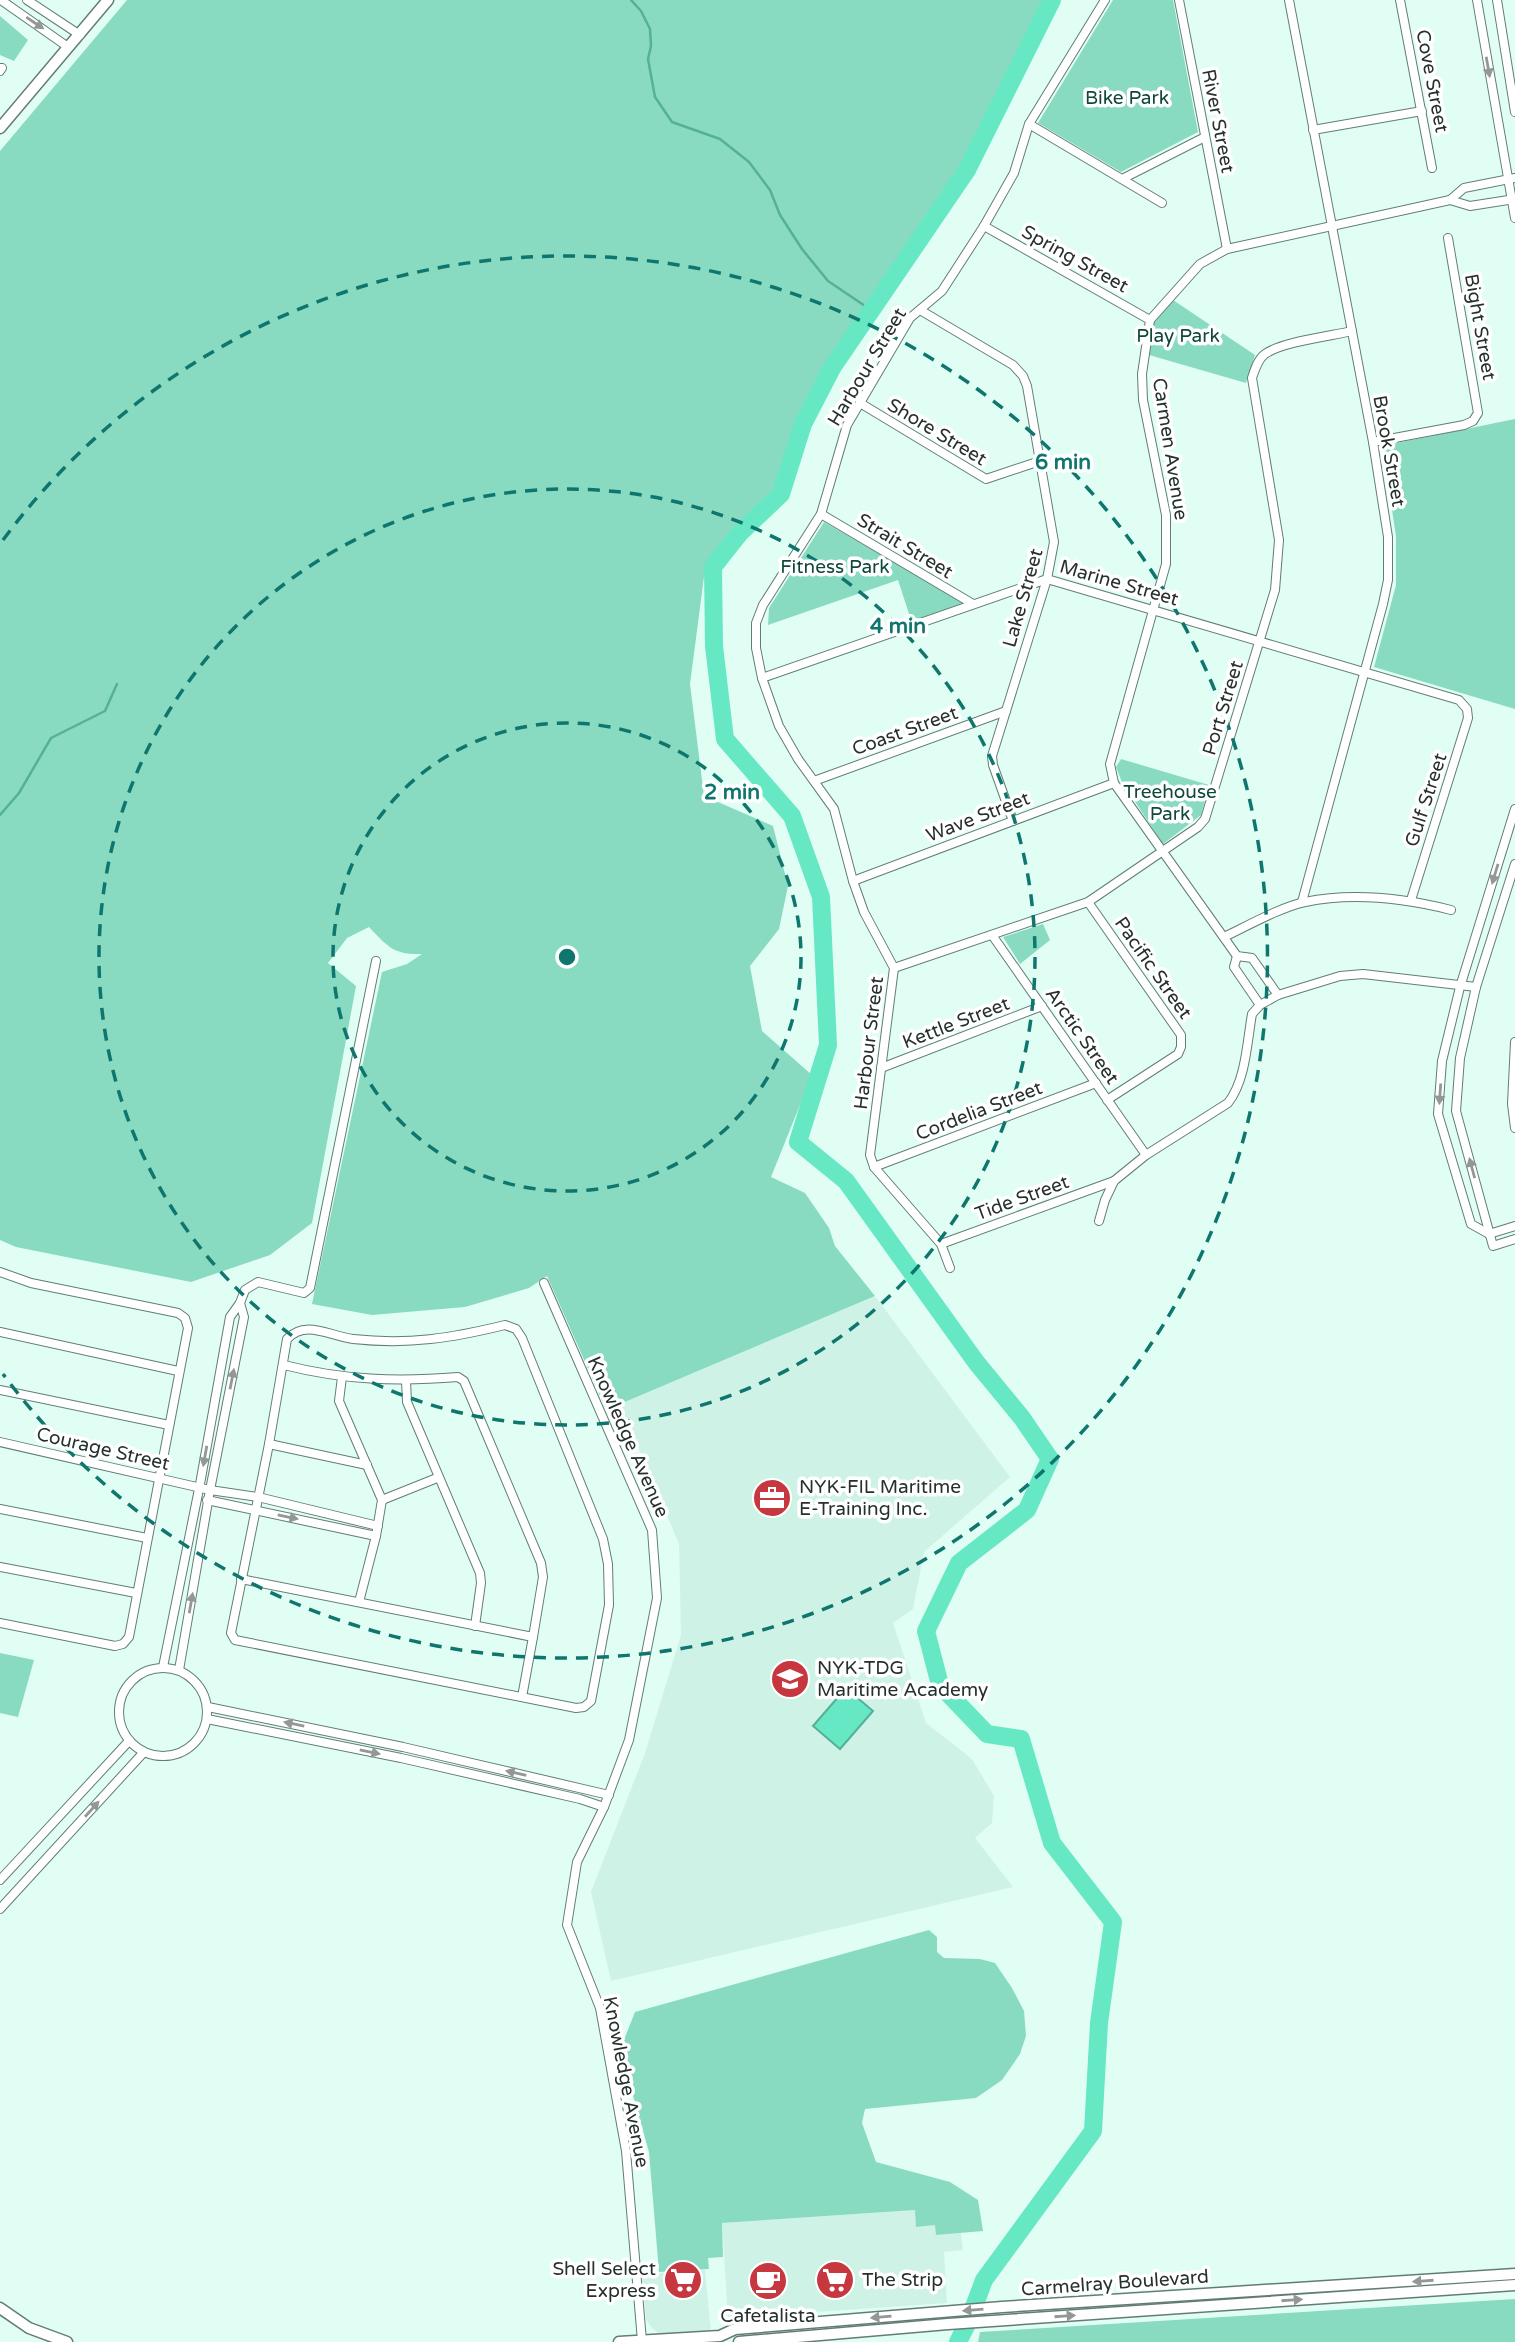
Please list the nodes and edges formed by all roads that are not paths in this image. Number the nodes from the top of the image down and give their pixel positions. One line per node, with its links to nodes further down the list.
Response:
1 (1, 0): 11 (street, one-way to 11)
2 (27, 0): 10 (street)
3 (108, 0): 10 (street)
4 (1105, 0): 14 (street, Harbour Street)
5 (1179, 0): 17 (street, River Street)
6 (1289, 0): 16 (street, Brook Street)
7 (1400, 0): 12 (street, Cove Street)
8 (1477, 0): 20 (street, one-way to 20)
9 (1497, 0): 13 (street)
10 (80, 35): 11 (street)
11 (68, 47): 15 (street)
12 (1422, 111): 16 (street); 18 (street, Cove Street)
13 (1515, 112)
14 (1030, 124): 19 (street); 26 (street, Harbour Street)
15 (0, 128)
16 (1313, 130): 25 (street, Brook Street)
17 (1205, 137): 19 (street); 28 (street, River Street)
18 (1432, 168)
19 (1122, 179): 23 (street)
20 (1511, 179): 21 (street); 22 (street)
21 (1513, 199): 22 (street); 24 (street)
22 (1450, 200): 25 (street)
23 (1162, 203)
24 (1515, 218)
25 (1331, 225): 28 (street); 31 (street, Brook Street)
26 (984, 226): 29 (street, Harbour Street); 30 (street, Spring Street)
27 (1448, 238): 33 (street, Bight Street)
28 (1227, 248): 30 (street)
29 (920, 310): 32 (street, Harbour Street); 34 (street, Lake Street)
30 (1150, 320): 38 (street, Carmen Avenue)
31 (1352, 331): 33 (street, Brook Street); 39 (street, Port Street)
32 (860, 403): 34 (street, Shore Street); 35 (street, Harbour Street)
33 (1373, 442): 40 (street, Brook Street)
34 (1040, 461): 36 (street, Lake Street)
35 (821, 514): 37 (street, Strait Street); 41 (street, Harbour Street)
36 (1046, 579): 37 (street, Marine Street); 38 (street, Marine Street); 43 (street, Lake Street)
37 (973, 604): 41 (street, Marine Street)
38 (1153, 609): 39 (street, Marine Street); 45 (street, Carmen Avenue)
39 (1260, 641): 40 (street, Marine Street); 48 (street, Port Street)
40 (1365, 672): 42 (street, Marine Street); 53 (street, Brook Street)
41 (762, 678): 44 (street, Harbour Street)
42 (1467, 709): 51 (street, Gulf Street)
43 (1006, 711): 44 (street, Coast Street); 47 (street, Lake Street)
44 (814, 781): 50 (street, Harbour Street)
45 (1114, 783): 47 (street, Wave Street); 48 (street)
46 (1515, 809): 60 (street, one-way to 60)
47 (1013, 821): 50 (street, Wave Street)
48 (1163, 851): 52 (street, Port Street); 56 (street)
49 (1515, 864): 61 (street)
50 (853, 881): 59 (street, Harbour Street)
51 (1411, 900): 53 (street); 54 (street)
52 (1088, 902): 55 (street, Port Street); 69 (street, Pacific Street)
53 (1302, 902): 56 (street)
54 (1451, 910)
55 (992, 935): 59 (street, Port Street); 64 (street, Arctic Street)
56 (1224, 937): 57 (street)
57 (1237, 956): 62 (street); 63 (street)
58 (376, 961): 82 (street)
59 (894, 968): 67 (street, Harbour Street)
60 (1460, 986): 61 (street); 62 (street); 76 (street, one-way to 76)
61 (1476, 987): 76 (street, one-way to 61)
62 (1278, 995): 63 (street)
63 (1259, 1004): 71 (street)
64 (1042, 1006): 67 (street, Kettle Street); 68 (street, Arctic Street)
65 (1515, 1042): 66 (street)
66 (1514, 1067): 70 (street)
67 (881, 1068): 72 (street, Harbour Street)
68 (1096, 1083): 69 (street, Arctic Street); 72 (street, Cordelia Street)
69 (1107, 1100): 71 (street, Arctic Street)
70 (1515, 1128)
71 (1146, 1155): 73 (street)
72 (874, 1167): 78 (street)
73 (1114, 1181): 74 (street); 78 (street, Tide Street)
74 (1099, 1222)
75 (1515, 1226): 76 (street)
76 (1489, 1234): 77 (street)
77 (1515, 1239)
78 (941, 1244): 79 (street)
79 (950, 1268)
80 (0, 1272): 85 (street)
81 (544, 1283): 120 (street, Knowledge Avenue)
82 (240, 1303): 95 (street, one-way to 95); 96 (street, one-way to 82)
83 (0, 1332): 85 (street)
84 (284, 1365): 86 (street); 91 (street); 115 (street)
85 (178, 1371): 89 (street)
86 (342, 1377): 87 (street); 92 (street)
87 (406, 1381): 94 (street); 112 (street)
88 (0, 1390): 89 (street)
89 (169, 1425): 93 (street)
90 (0, 1442): 93 (street, Courage Street)
91 (269, 1444): 92 (street); 97 (street)
92 (367, 1465): 99 (street)
93 (160, 1478): 95 (street, Courage Street); 105 (street)
94 (438, 1478): 99 (street); 111 (street)
95 (199, 1488): 96 (street, Courage Street); 98 (street)
96 (210, 1490): 97 (street, Courage Street); 100 (street)
97 (258, 1497): 102 (street); 103 (street, Courage Street)
98 (197, 1498): 100 (street); 113 (street)
99 (382, 1500): 103 (street)
100 (209, 1501): 102 (street); 114 (street, one-way to 100)
101 (0, 1509): 105 (street)
102 (255, 1510): 104 (street, one-way to 104); 107 (street)
103 (379, 1526): 104 (street)
104 (376, 1536): 109 (street)
105 (147, 1538): 108 (street)
106 (0, 1567): 108 (street)
107 (241, 1579): 109 (street); 115 (street)
108 (136, 1593): 110 (street)
109 (359, 1602): 111 (street)
110 (0, 1623)
111 (475, 1626): 112 (street)
112 (533, 1637): 115 (street)
113 (163, 1667): 114 (street); 118 (street)
114 (179, 1670): 116 (street)
115 (522, 1698)
116 (208, 1707): 117 (street); 120 (street, one-way to 116)
117 (207, 1719): 119 (street); 121 (street, one-way to 121)
118 (129, 1741): 119 (street); 122 (street)
119 (144, 1752): 123 (street, one-way to 119)
120 (609, 1795): 121 (street, Knowledge Avenue)
121 (604, 1807): 134 (street, Knowledge Avenue)
122 (49, 1828): 123 (street); 124 (street)
123 (62, 1841): 125 (street)
124 (22, 1856): 125 (street); 126 (street)
125 (37, 1869): 127 (street)
126 (0, 1880)
127 (0, 1909)
128 (1515, 2274): 131 (street, Carmelray Boulevard, one-way to 131)
129 (1515, 2285): 132 (street, Carmelray Boulevard, one-way to 129)
130 (0, 2308): 135 (street)
131 (919, 2314): 132 (street); 133 (street, Carmelray Boulevard, one-way to 133)
132 (920, 2327): 137 (street, Carmelray Boulevard)
133 (720, 2339): 134 (street, Carmelray Boulevard); 137 (street, Carmelray Boulevard)
134 (642, 2341): 136 (street, Carmelray Boulevard)
135 (66, 2342)
136 (619, 2342)
137 (738, 2342)

